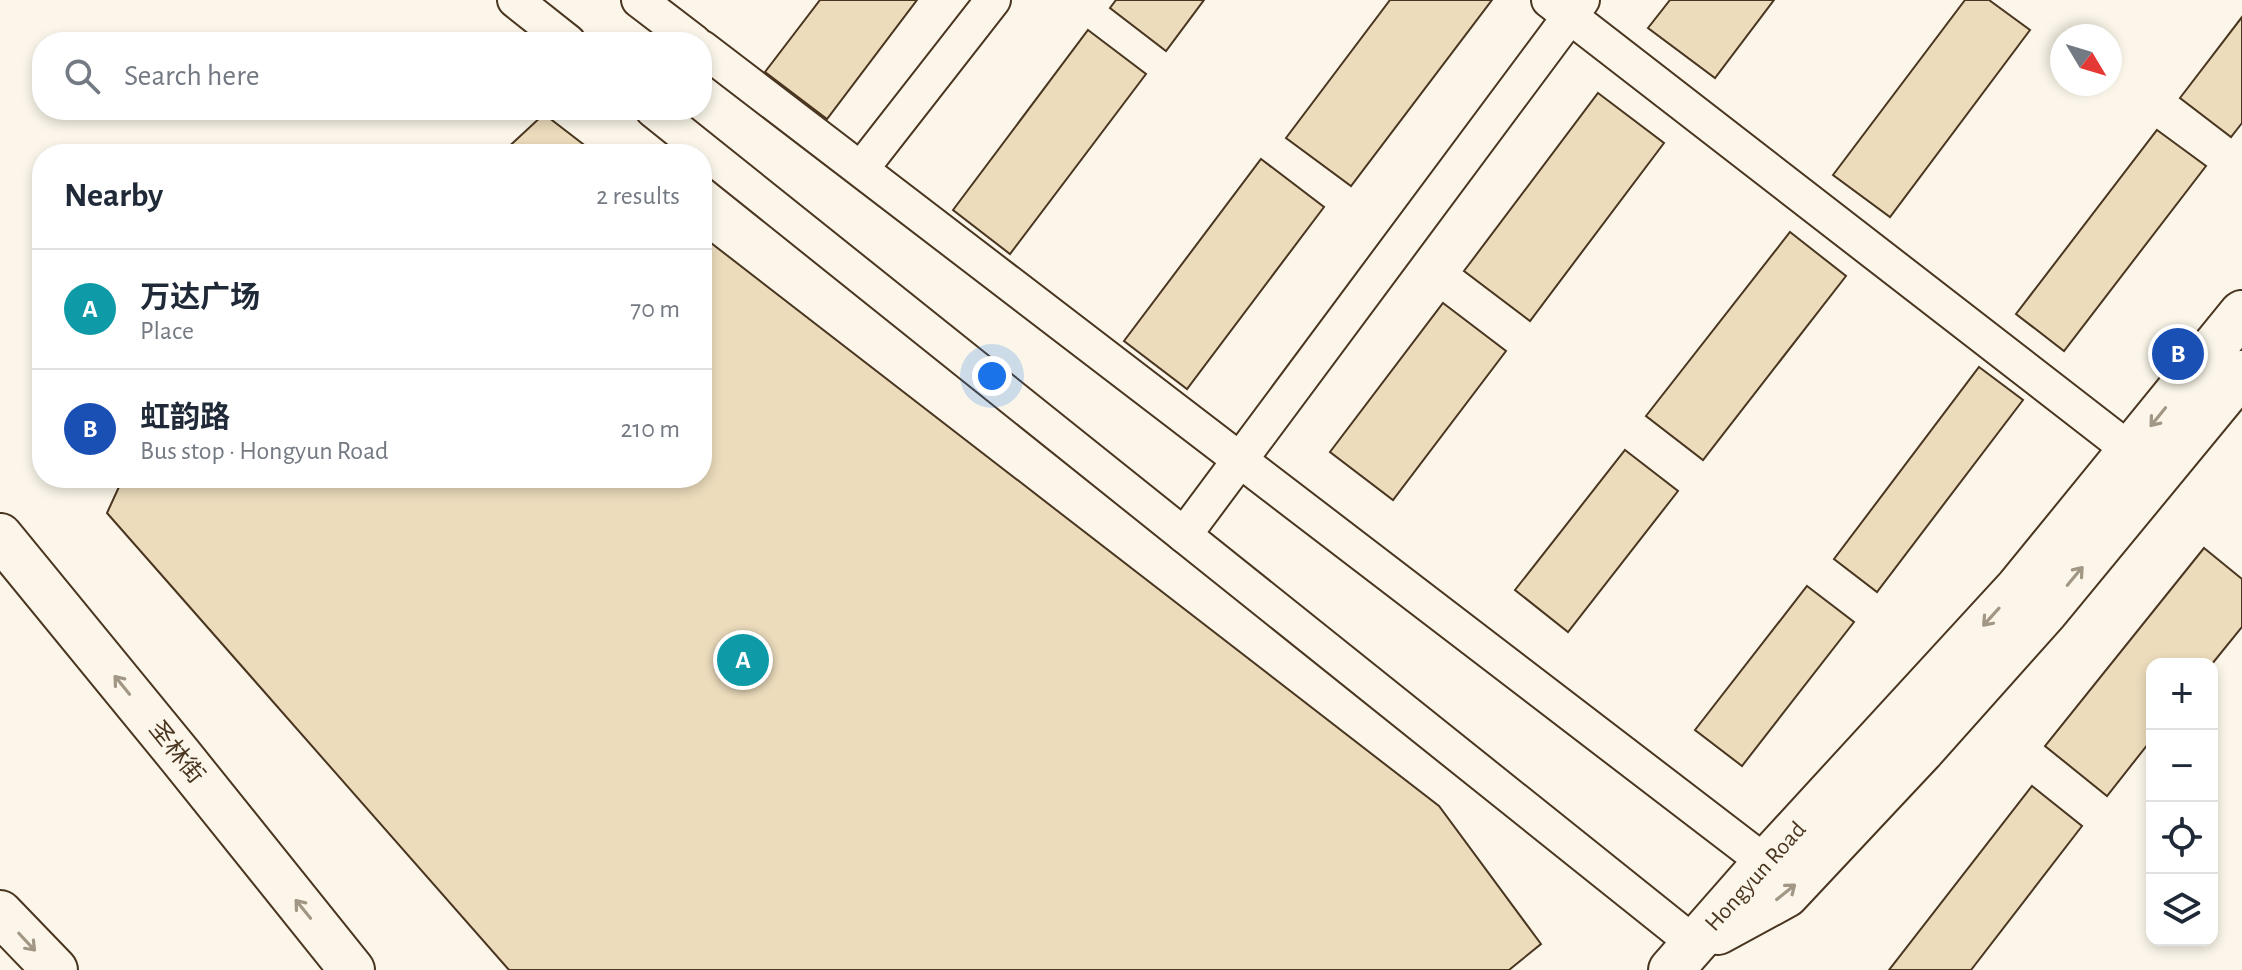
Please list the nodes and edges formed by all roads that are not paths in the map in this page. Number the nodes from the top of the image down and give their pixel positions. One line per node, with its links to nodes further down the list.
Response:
1 (515, 0): 5 (street)
2 (639, 0): 6 (street)
3 (993, 0): 11 (street)
4 (1567, 5): 14 (street); 15 (street)
5 (555, 32)
6 (681, 32)
7 (712, 56): 11 (street)
8 (665, 120): 9 (street)
9 (695, 144)
10 (712, 157): 16 (street)
11 (861, 169): 15 (street)
12 (2242, 313): 14 (main road, Hongyun Road, one-way to 14)
13 (2242, 373): 20 (main road, Hongyun Road, one-way to 13)
14 (2131, 451): 18 (main road, Hongyun Road, one-way to 18)
15 (1241, 459): 16 (street); 18 (street)
16 (1184, 535): 20 (street)
17 (0, 536): 22 (main road, 圣林街, one-way to 17)
18 (1766, 863): 20 (main road, Hongyun Road)
19 (0, 913): 21 (main road, one-way to 21)
20 (1683, 957)
21 (55, 970)
22 (352, 970)

